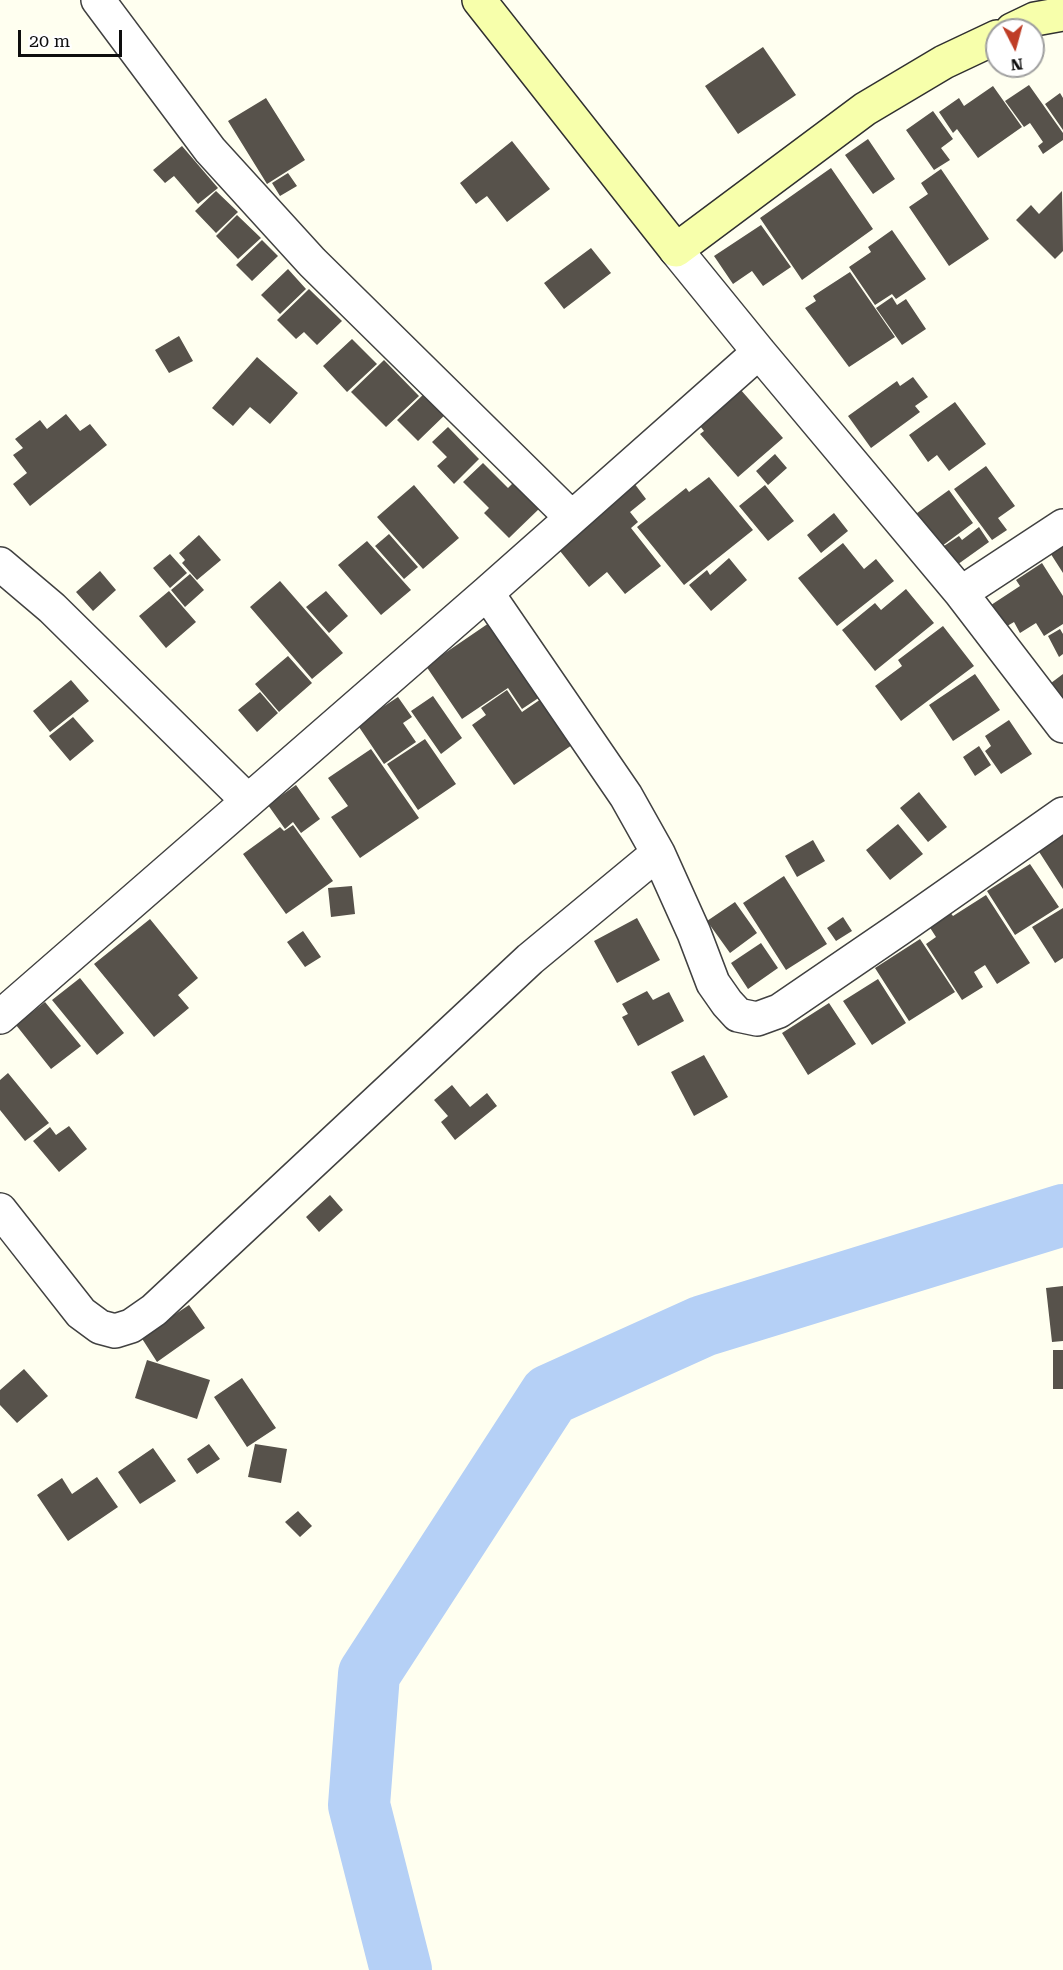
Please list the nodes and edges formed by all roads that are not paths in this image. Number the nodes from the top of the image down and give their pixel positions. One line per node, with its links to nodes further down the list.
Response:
1 (98, 0): 8 (street)
2 (479, 0): 6 (main road)
3 (1063, 14): 4 (main road)
4 (1041, 18)
5 (985, 43): 6 (main road)
6 (676, 249): 7 (street)
7 (759, 351): 8 (street); 12 (street)
8 (571, 517): 11 (street)
9 (1063, 526): 12 (street)
10 (0, 564): 14 (street)
11 (487, 593): 14 (street); 16 (street)
12 (961, 593): 13 (street)
13 (1063, 726)
14 (248, 801): 17 (street)
15 (1063, 814): 16 (street)
16 (658, 854): 18 (street)
17 (0, 1017)
18 (0, 1210)

